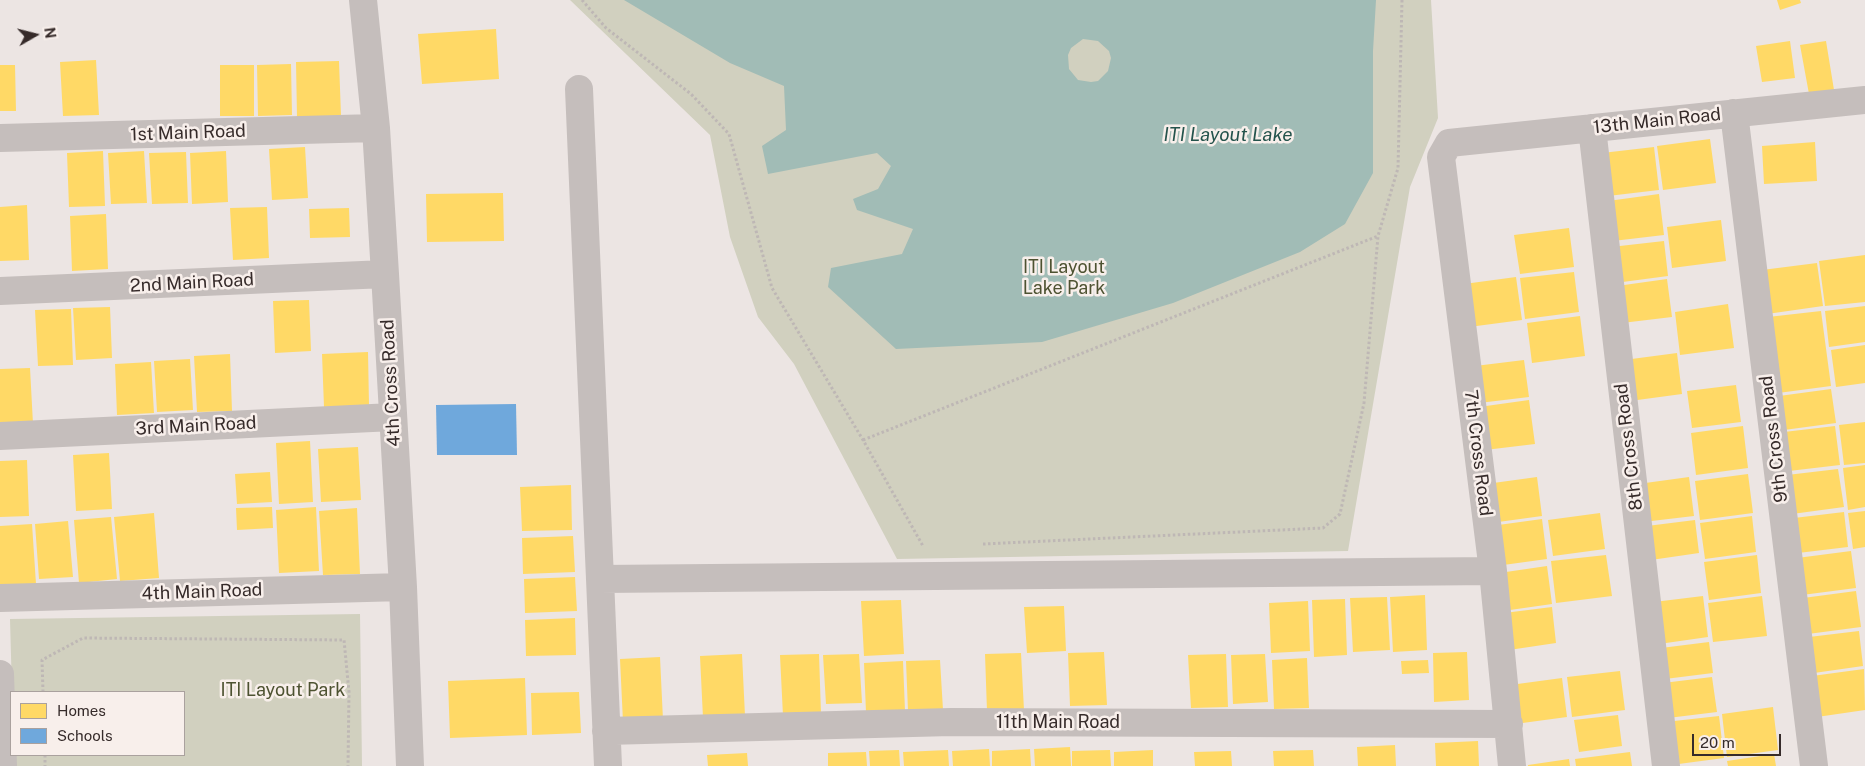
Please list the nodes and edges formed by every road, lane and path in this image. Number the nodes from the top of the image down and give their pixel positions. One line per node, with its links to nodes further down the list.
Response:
1 (364, 0): 7 (street, 4th Cross Road)
2 (582, 0): 16 (path)
3 (1402, 0): 11 (path)
4 (579, 90): 20 (street)
5 (1865, 100): 6 (street, 13th Main Road)
6 (1734, 113): 8 (street, 13th Main Road); 33 (street, 9th Cross Road)
7 (376, 128): 9 (street, 1st Main Road); 12 (street, 4th Cross Road)
8 (1592, 128): 10 (street, 13th Main Road); 32 (street, 8th Cross Road)
9 (0, 138)
10 (1449, 143): 18 (street, 7th Cross Road)
11 (1378, 236): 16 (path); 17 (path)
12 (385, 274): 13 (street, 2nd Main Road); 14 (street, 4th Cross Road)
13 (0, 291)
14 (392, 417): 15 (street, 3rd Main Road); 21 (street, 4th Cross Road)
15 (0, 436)
16 (863, 440): 19 (path)
17 (974, 545)
18 (1494, 571): 19 (street); 25 (street, 7th Cross Road)
19 (940, 576): 20 (street)
20 (600, 579): 26 (street)
21 (403, 586): 22 (street, 4th Main Road); 29 (street, 4th Cross Road)
22 (0, 598)
23 (0, 674): 27 (street)
24 (43, 691): 28 (path)
25 (1509, 724): 26 (street, 11th Main Road); 31 (street, 7th Cross Road)
26 (606, 731): 30 (street)
27 (3, 766)
28 (348, 766)
29 (410, 766)
30 (608, 766)
31 (1512, 766)
32 (1666, 766)
33 (1814, 766)

